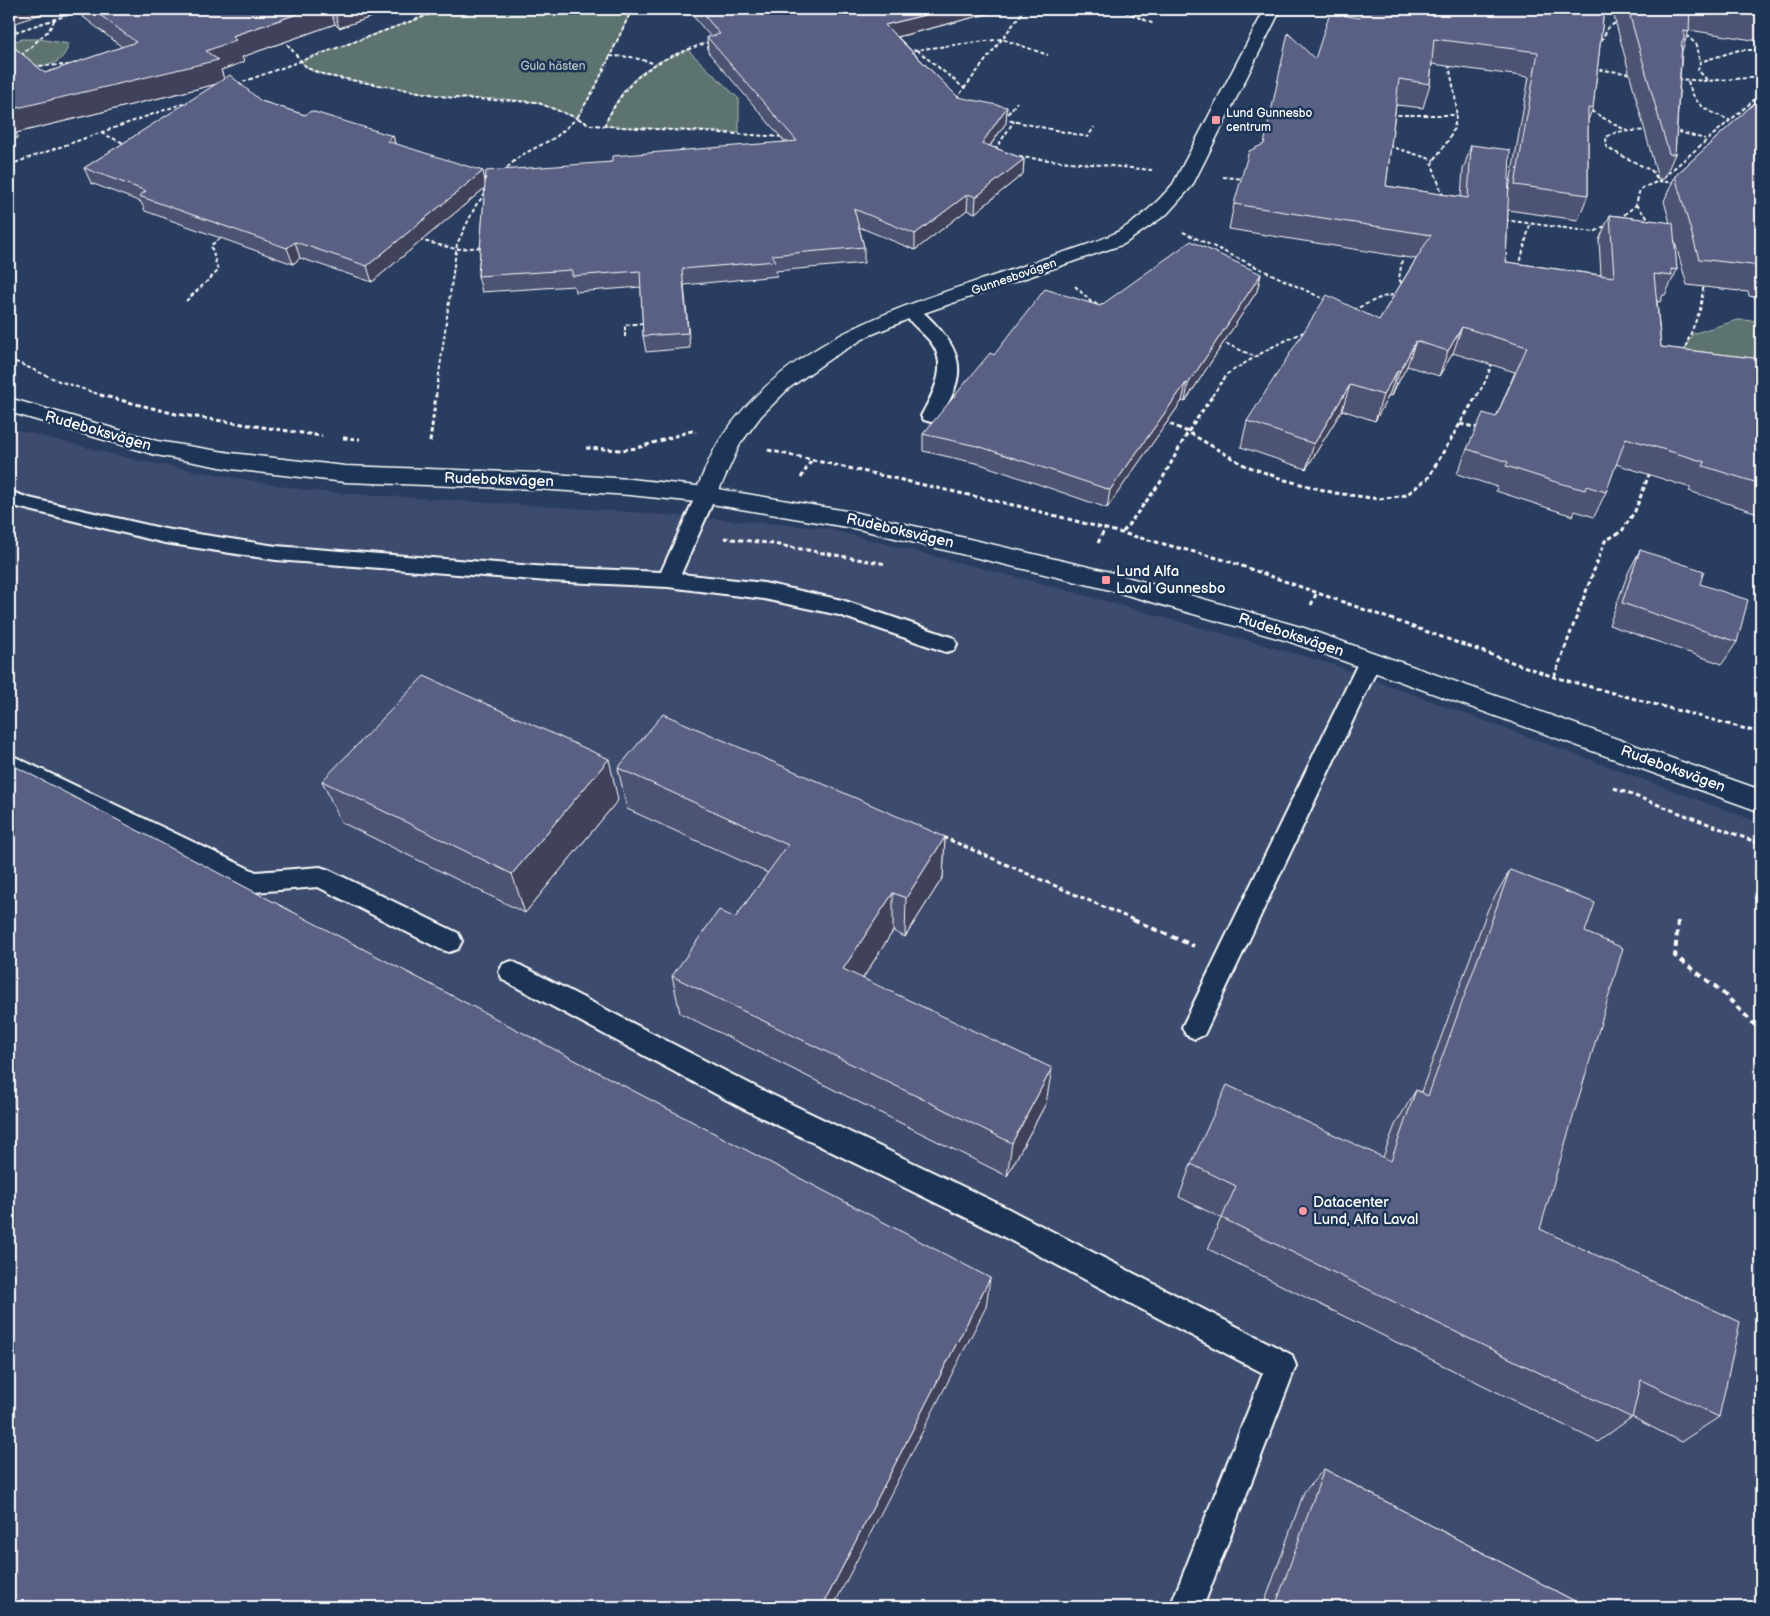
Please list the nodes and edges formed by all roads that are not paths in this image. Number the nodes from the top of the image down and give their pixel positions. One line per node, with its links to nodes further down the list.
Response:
1 (1273, 9): 2 (street, Gunnesbovägen)
2 (911, 311): 4 (lane); 5 (street, Gunnesbovägen)
3 (9, 405): 5 (street, Rudeboksvägen)
4 (931, 416)
5 (706, 495): 7 (lane); 9 (street, Rudeboksvägen)
6 (9, 498): 7 (lane)
7 (668, 580): 8 (lane)
8 (946, 644)
9 (1370, 661): 11 (street, Rudeboksvägen); 14 (lane)
10 (9, 763): 12 (lane)
11 (1761, 801)
12 (449, 941)
13 (512, 972): 15 (lane)
14 (1195, 1027)
15 (1187, 1607)

